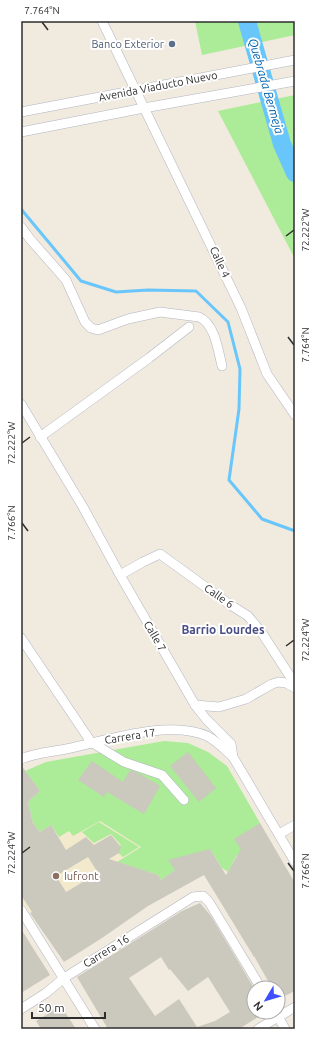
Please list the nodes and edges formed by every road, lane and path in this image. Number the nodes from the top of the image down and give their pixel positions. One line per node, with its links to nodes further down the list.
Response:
1 (102, 21): 4 (street, Calle 4)
2 (295, 60): 4 (street, Avenida Viaducto Nuevo)
3 (295, 81): 5 (street, Avenida Viaducto Nuevo)
4 (135, 90): 5 (street, Calle 4); 6 (street, Avenida Viaducto Nuevo)
5 (144, 108): 7 (street, Avenida Viaducto Nuevo); 12 (street, Calle 4)
6 (21, 112)
7 (21, 132)
8 (21, 227): 10 (street)
9 (188, 327): 13 (street)
10 (222, 366)
11 (21, 404): 13 (street, Calle 7)
12 (295, 415)
13 (40, 436): 14 (street, Calle 7)
14 (120, 576): 16 (street, Calle 6); 18 (street, Calle 7)
15 (21, 638): 19 (street)
16 (295, 684)
17 (295, 688): 18 (street)
18 (195, 705): 20 (street, Calle 7)
19 (91, 742): 20 (street, Carrera 17); 21 (street, Carrera 17); 22 (street)
20 (234, 757): 24 (street, Calle 7)
21 (21, 759)
22 (184, 800)
23 (295, 825): 24 (street)
24 (279, 834): 25 (street, Calle 7)
25 (295, 862)
26 (21, 910): 27 (street)
27 (64, 978): 28 (street, Carrera 16); 29 (street, Carrera 16); 32 (street)
28 (256, 980)
29 (21, 1009)
30 (269, 1020): 33 (street)
31 (280, 1020): 34 (street)
32 (95, 1029)
33 (258, 1029)
34 (285, 1029)

